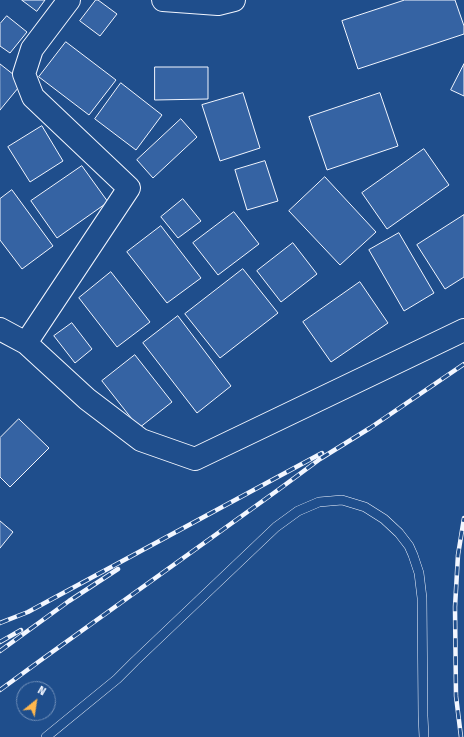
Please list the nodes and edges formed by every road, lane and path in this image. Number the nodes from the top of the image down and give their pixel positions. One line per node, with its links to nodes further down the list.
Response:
1 (68, 0): 6 (street)
2 (162, 0): 3 (street)
3 (234, 0)
4 (0, 329): 6 (street)
5 (464, 330): 6 (street)
6 (26, 343)
7 (46, 737): 8 (lane)
8 (424, 737)

